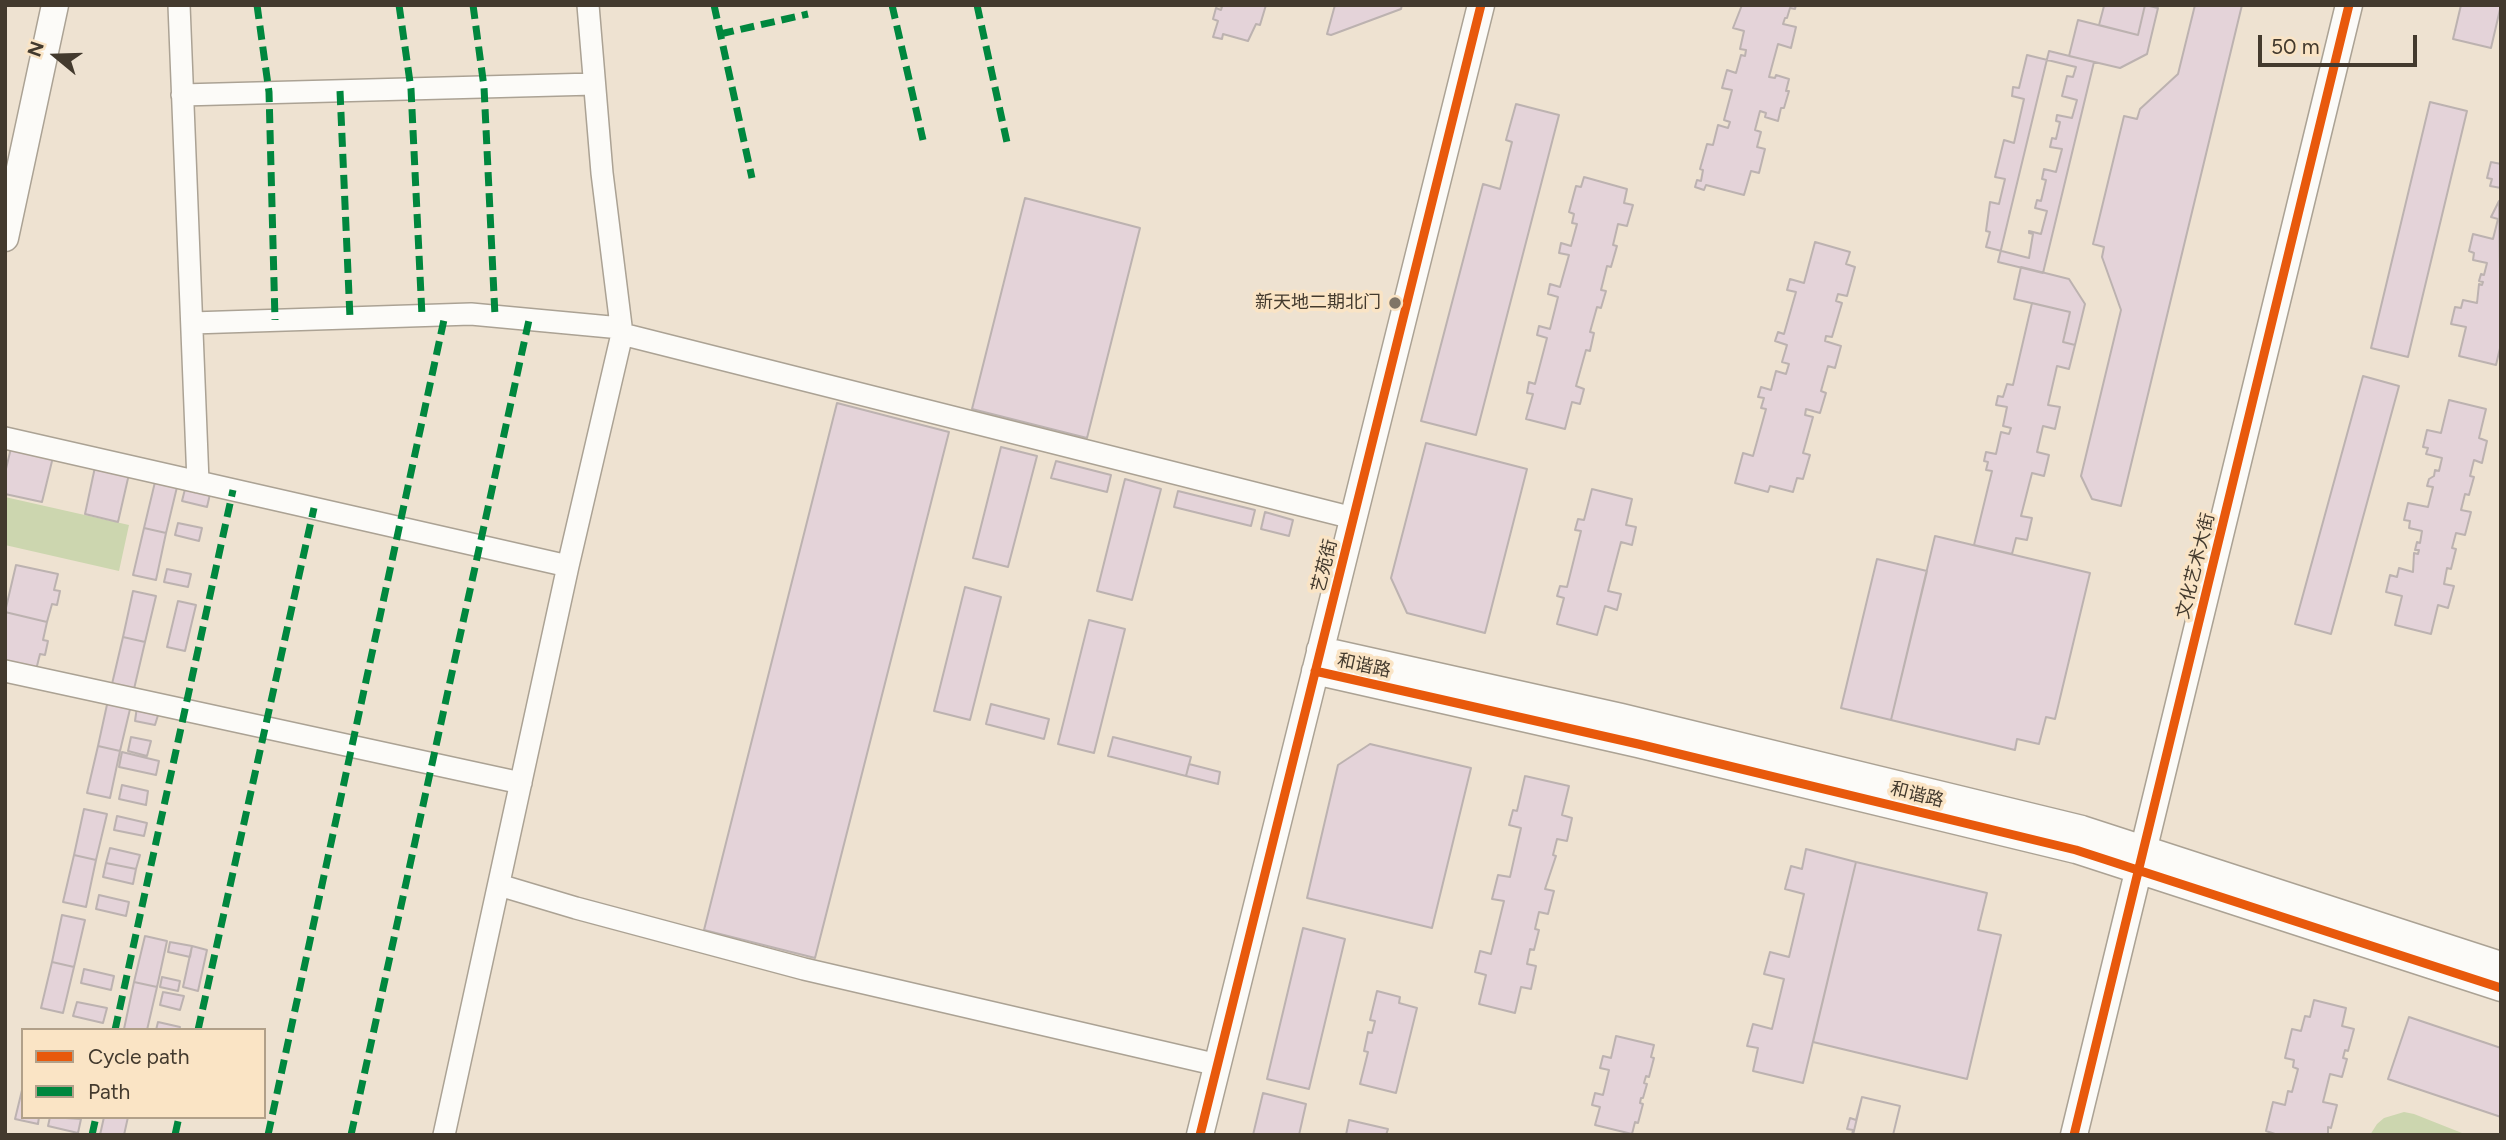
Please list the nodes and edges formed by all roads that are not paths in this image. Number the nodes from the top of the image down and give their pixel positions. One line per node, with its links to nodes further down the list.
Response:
1 (55, 5): 8 (street)
2 (179, 5): 7 (street)
3 (588, 5): 6 (street)
4 (1481, 5): 13 (street, 艺苑街)
5 (2349, 5): 18 (street, 文化艺术大街)
6 (594, 84): 7 (street); 10 (street)
7 (183, 95): 9 (street)
8 (5, 238)
9 (192, 323): 10 (street); 12 (street)
10 (621, 331): 13 (street); 14 (street)
11 (5, 438): 12 (street)
12 (198, 482): 14 (street)
13 (1353, 518): 15 (street, 艺苑街)
14 (568, 566): 17 (street)
15 (1318, 660): 18 (street, 和谐路); 22 (street, 艺苑街)
16 (5, 671): 17 (street)
17 (521, 782): 19 (street)
18 (2141, 859): 20 (street, 和谐路); 21 (street, 和谐路); 25 (street, 文化艺术大街)
19 (499, 885): 22 (street); 23 (street)
20 (2501, 965)
21 (2501, 988)
22 (1218, 1065): 24 (street, 艺苑街)
23 (444, 1135)
24 (1200, 1135)
25 (2074, 1135)

